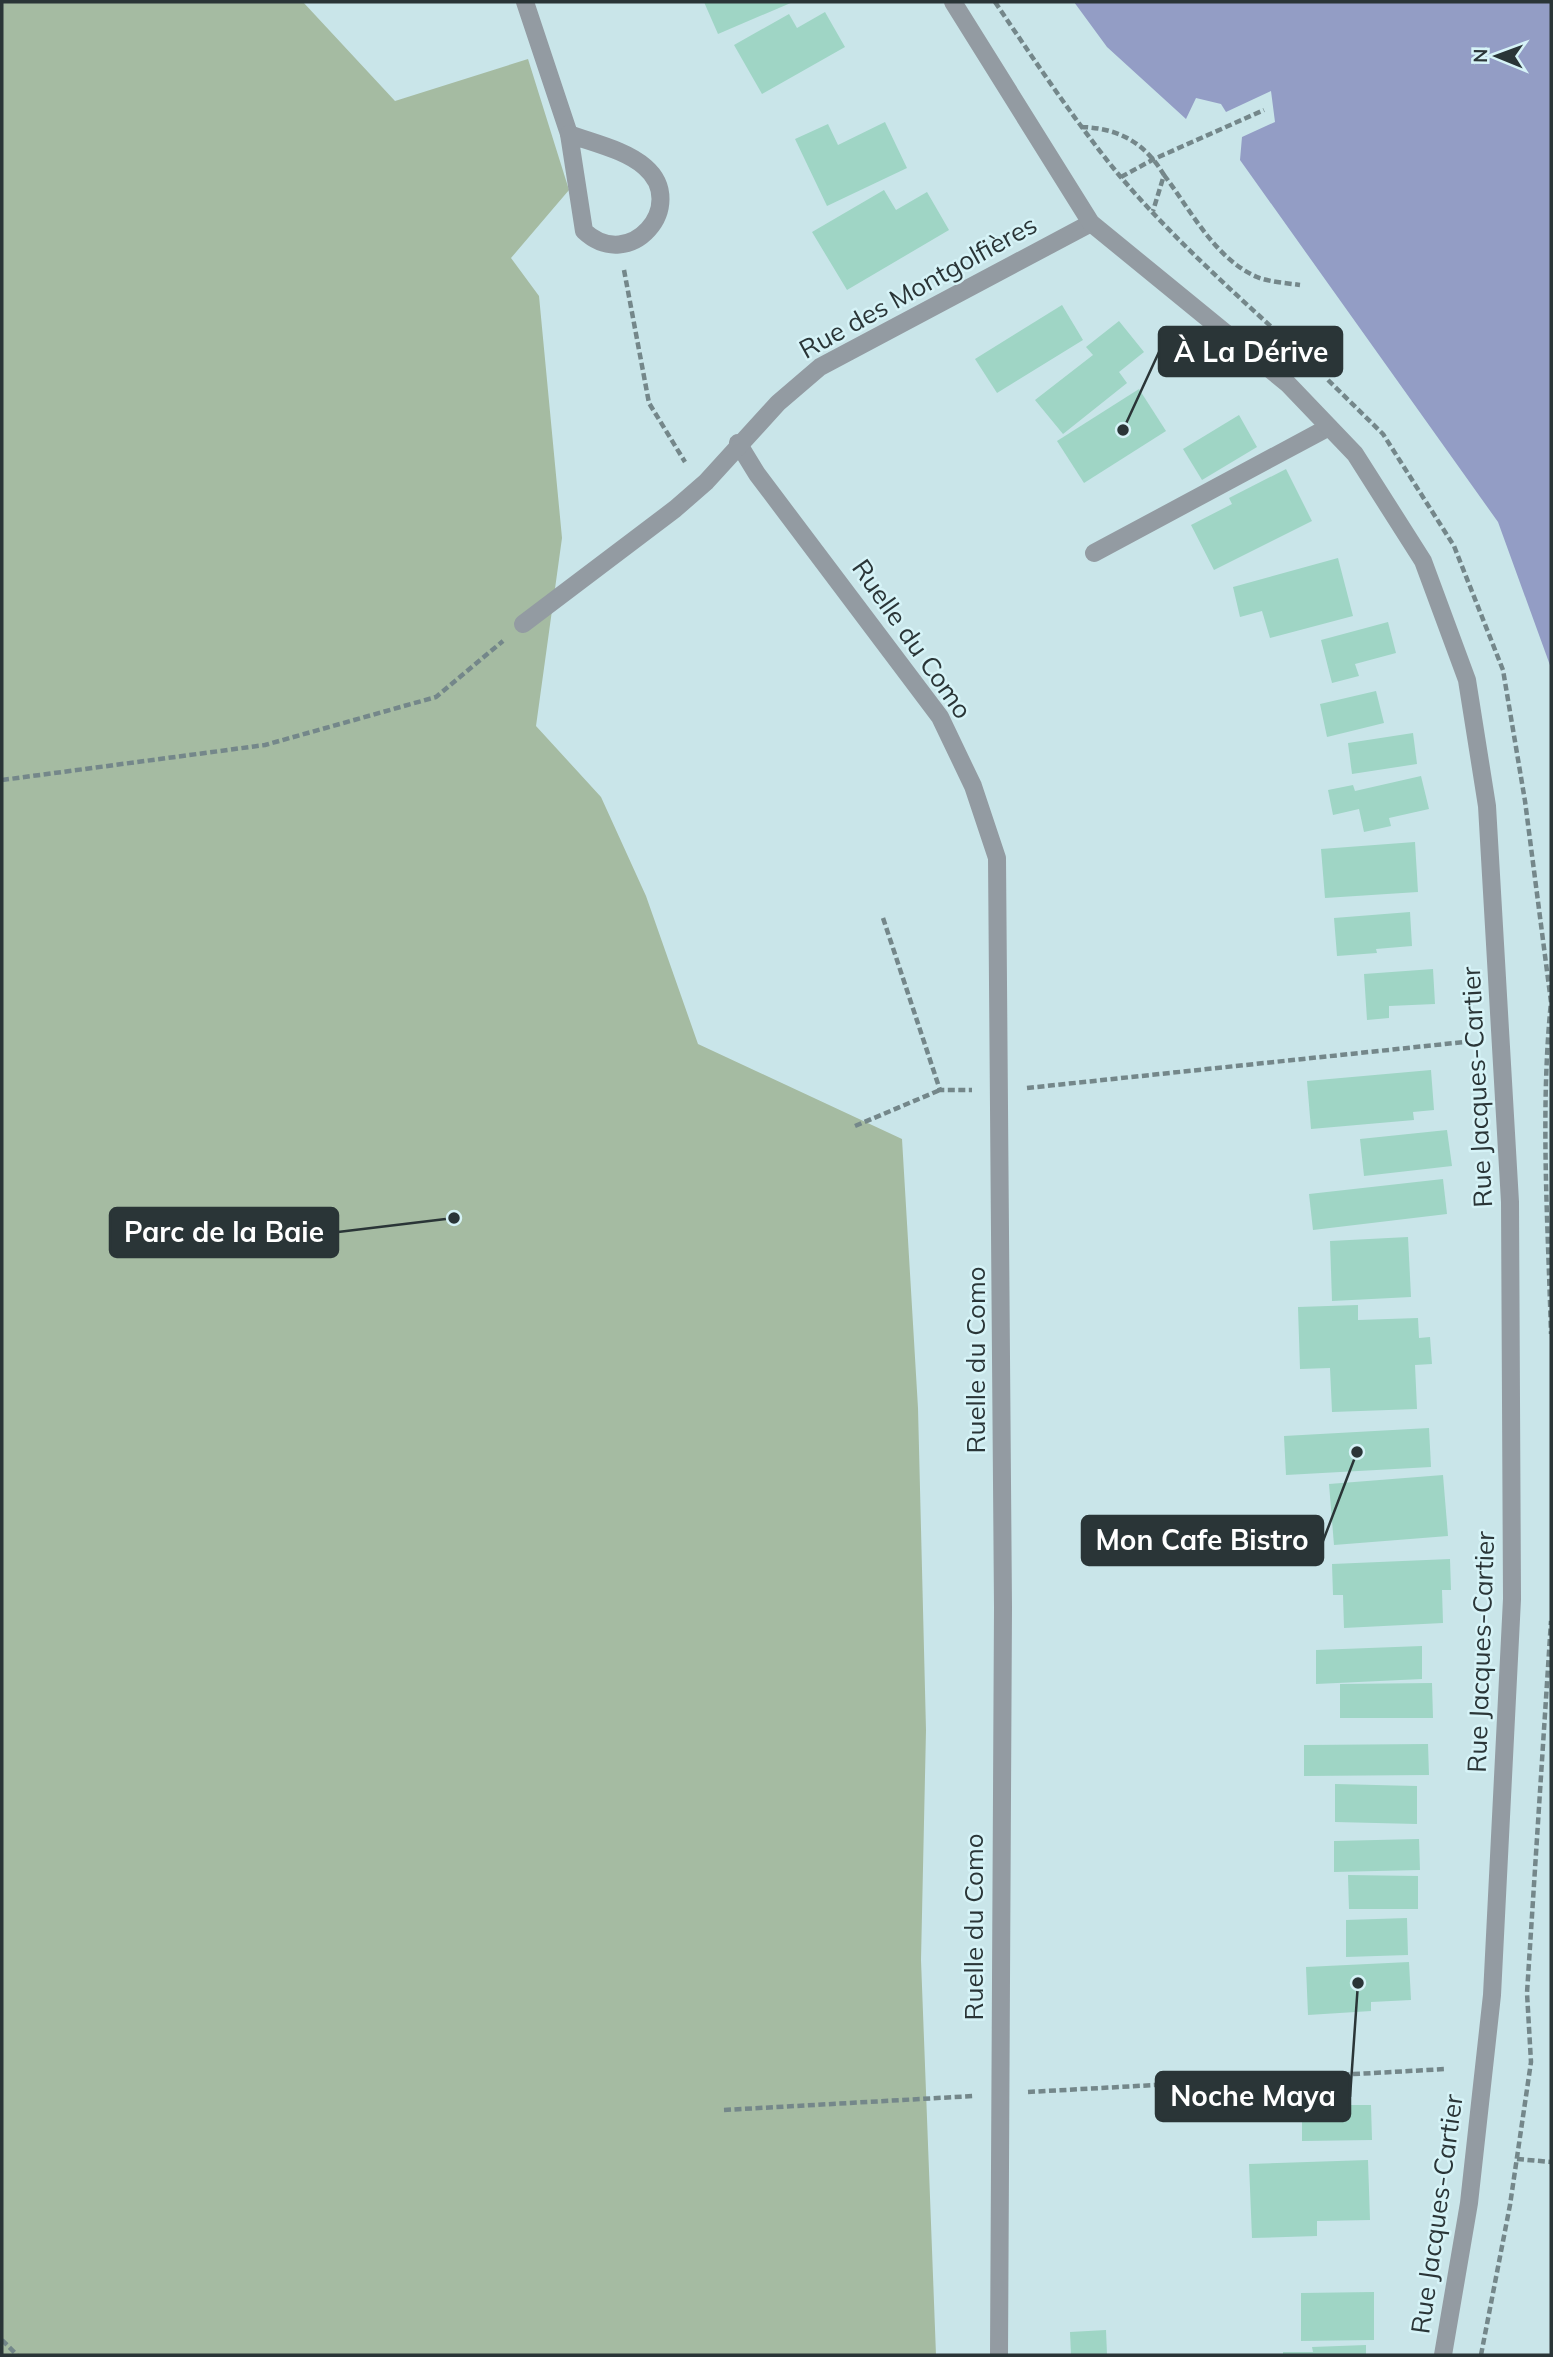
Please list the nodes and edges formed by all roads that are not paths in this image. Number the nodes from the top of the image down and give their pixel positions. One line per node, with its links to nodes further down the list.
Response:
1 (525, 2): 3 (street)
2 (953, 2): 4 (street, Rue Jacques-Cartier)
3 (569, 134): 3 (street)
4 (1091, 223): 5 (street, Rue Jacques-Cartier); 6 (street, Rue des Montgolfières)
5 (1329, 427): 7 (street); 10 (street, Rue Jacques-Cartier)
6 (738, 443): 8 (street, Rue des Montgolfières); 9 (street, Ruelle du Como)
7 (1094, 553)
8 (523, 624)
9 (999, 2355)
10 (1443, 2355)

